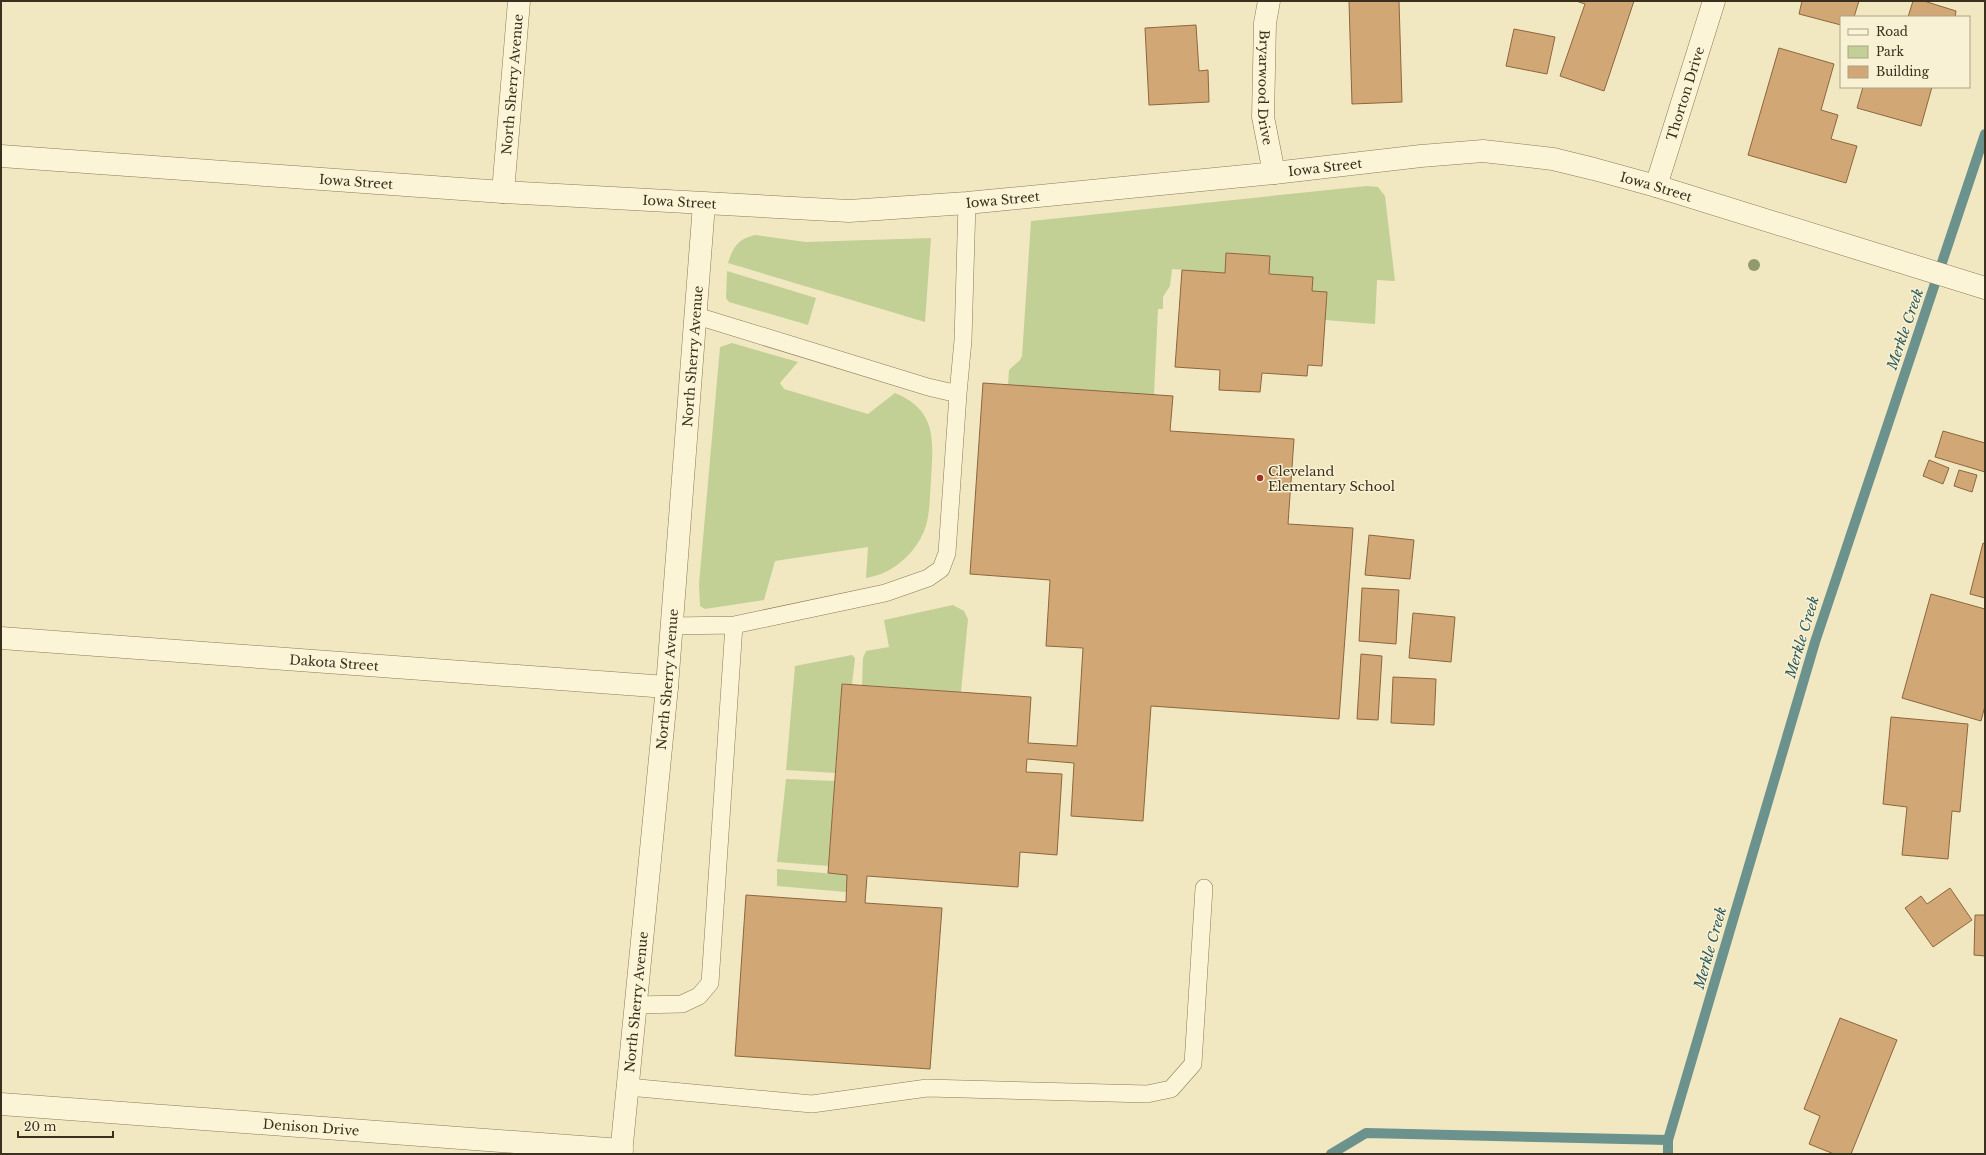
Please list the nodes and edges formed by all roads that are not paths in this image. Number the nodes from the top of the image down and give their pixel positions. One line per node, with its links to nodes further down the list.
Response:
1 (518, 1): 7 (street, North Sherry Avenue)
2 (1269, 1): 5 (street, Bryarwood Drive)
3 (1714, 1): 6 (street, Thorton Drive)
4 (1, 156): 7 (street, Iowa Street)
5 (1274, 173): 6 (street, Iowa Street); 8 (street, Iowa Street)
6 (1656, 186): 10 (street, Iowa Street)
7 (503, 192): 9 (street, Iowa Street)
8 (968, 203): 9 (street, Iowa Street); 12 (lane)
9 (704, 204): 11 (street, North Sherry Avenue)
10 (1979, 286)
11 (697, 316): 12 (lane); 13 (street, North Sherry Avenue)
12 (958, 394): 14 (lane)
13 (672, 626): 14 (lane); 16 (street, North Sherry Avenue)
14 (734, 626): 18 (lane)
15 (1, 638): 16 (street, Dakota Street)
16 (667, 686): 18 (street, North Sherry Avenue)
17 (1204, 888): 19 (lane)
18 (636, 1005): 19 (street, North Sherry Avenue)
19 (628, 1087): 21 (street, North Sherry Avenue)
20 (1, 1104): 21 (street, Denison Drive)
21 (621, 1152)

